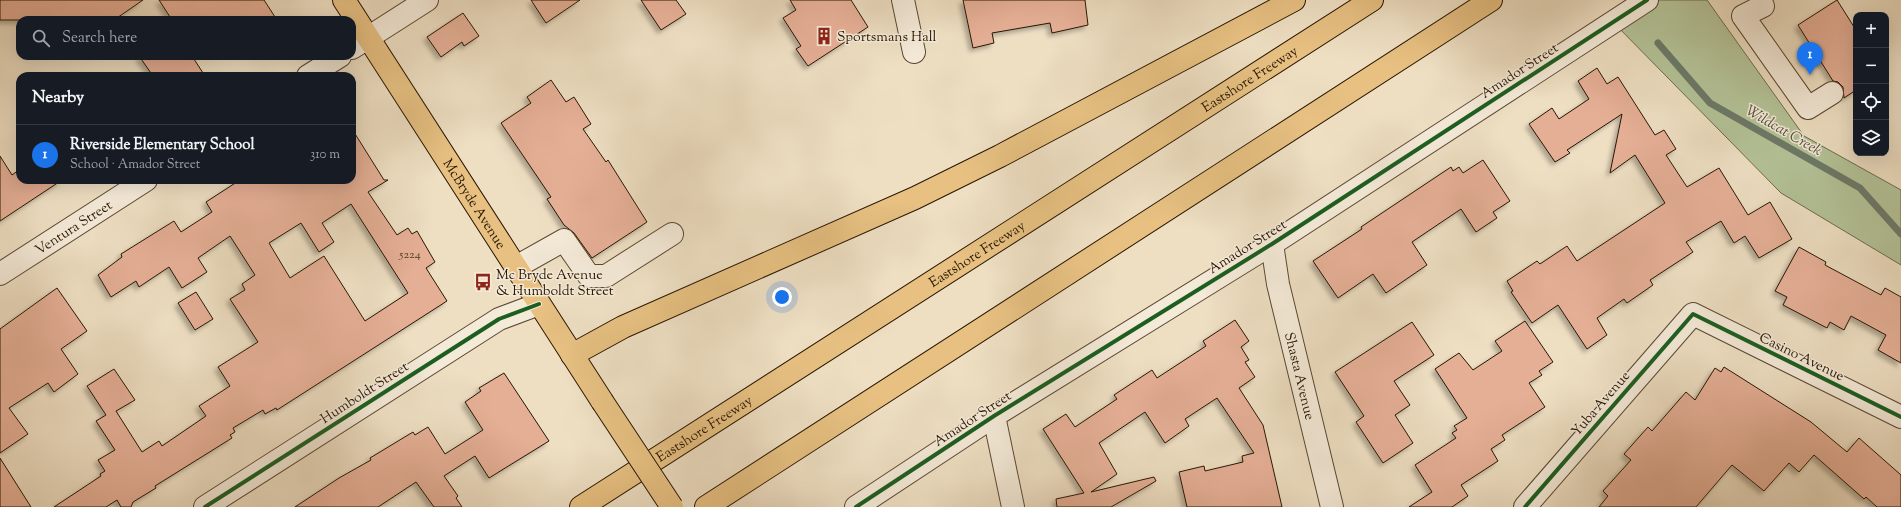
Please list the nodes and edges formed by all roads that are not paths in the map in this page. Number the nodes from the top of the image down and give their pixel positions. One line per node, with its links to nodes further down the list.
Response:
1 (344, 0): 9 (main road, McBryde Avenue)
2 (427, 0): 11 (street)
3 (903, 0): 12 (street)
4 (1294, 0): 23 (main road)
5 (1372, 0): 27 (main road, Eastshore Freeway)
6 (1491, 0): 29 (main road)
7 (1647, 0): 18 (street, Amador Street)
8 (1765, 2): 15 (street)
9 (350, 16)
10 (356, 32): 11 (main road, McBryde Avenue)
11 (360, 43): 19 (main road, McBryde Avenue)
12 (914, 52)
13 (334, 60): 14 (street)
14 (314, 72)
15 (1832, 93)
16 (140, 184): 20 (street, Ventura Street)
17 (672, 234): 19 (street)
18 (1272, 244): 24 (street, Amador Street); 32 (street, Shasta Avenue)
19 (516, 267): 21 (main road, McBryde Avenue)
20 (0, 274)
21 (539, 304): 23 (main road, McBryde Avenue); 26 (street, Humboldt Street)
22 (1692, 314): 25 (street, Casino Avenue); 33 (street, Yuba Avenue)
23 (572, 355): 28 (main road, McBryde Avenue, bridge)
24 (994, 416): 30 (street, Amador Street); 31 (street)
25 (1901, 417)
26 (205, 507)
27 (581, 507)
28 (672, 507)
29 (706, 507)
30 (856, 507)
31 (1013, 507)
32 (1332, 507)
33 (1525, 507)

